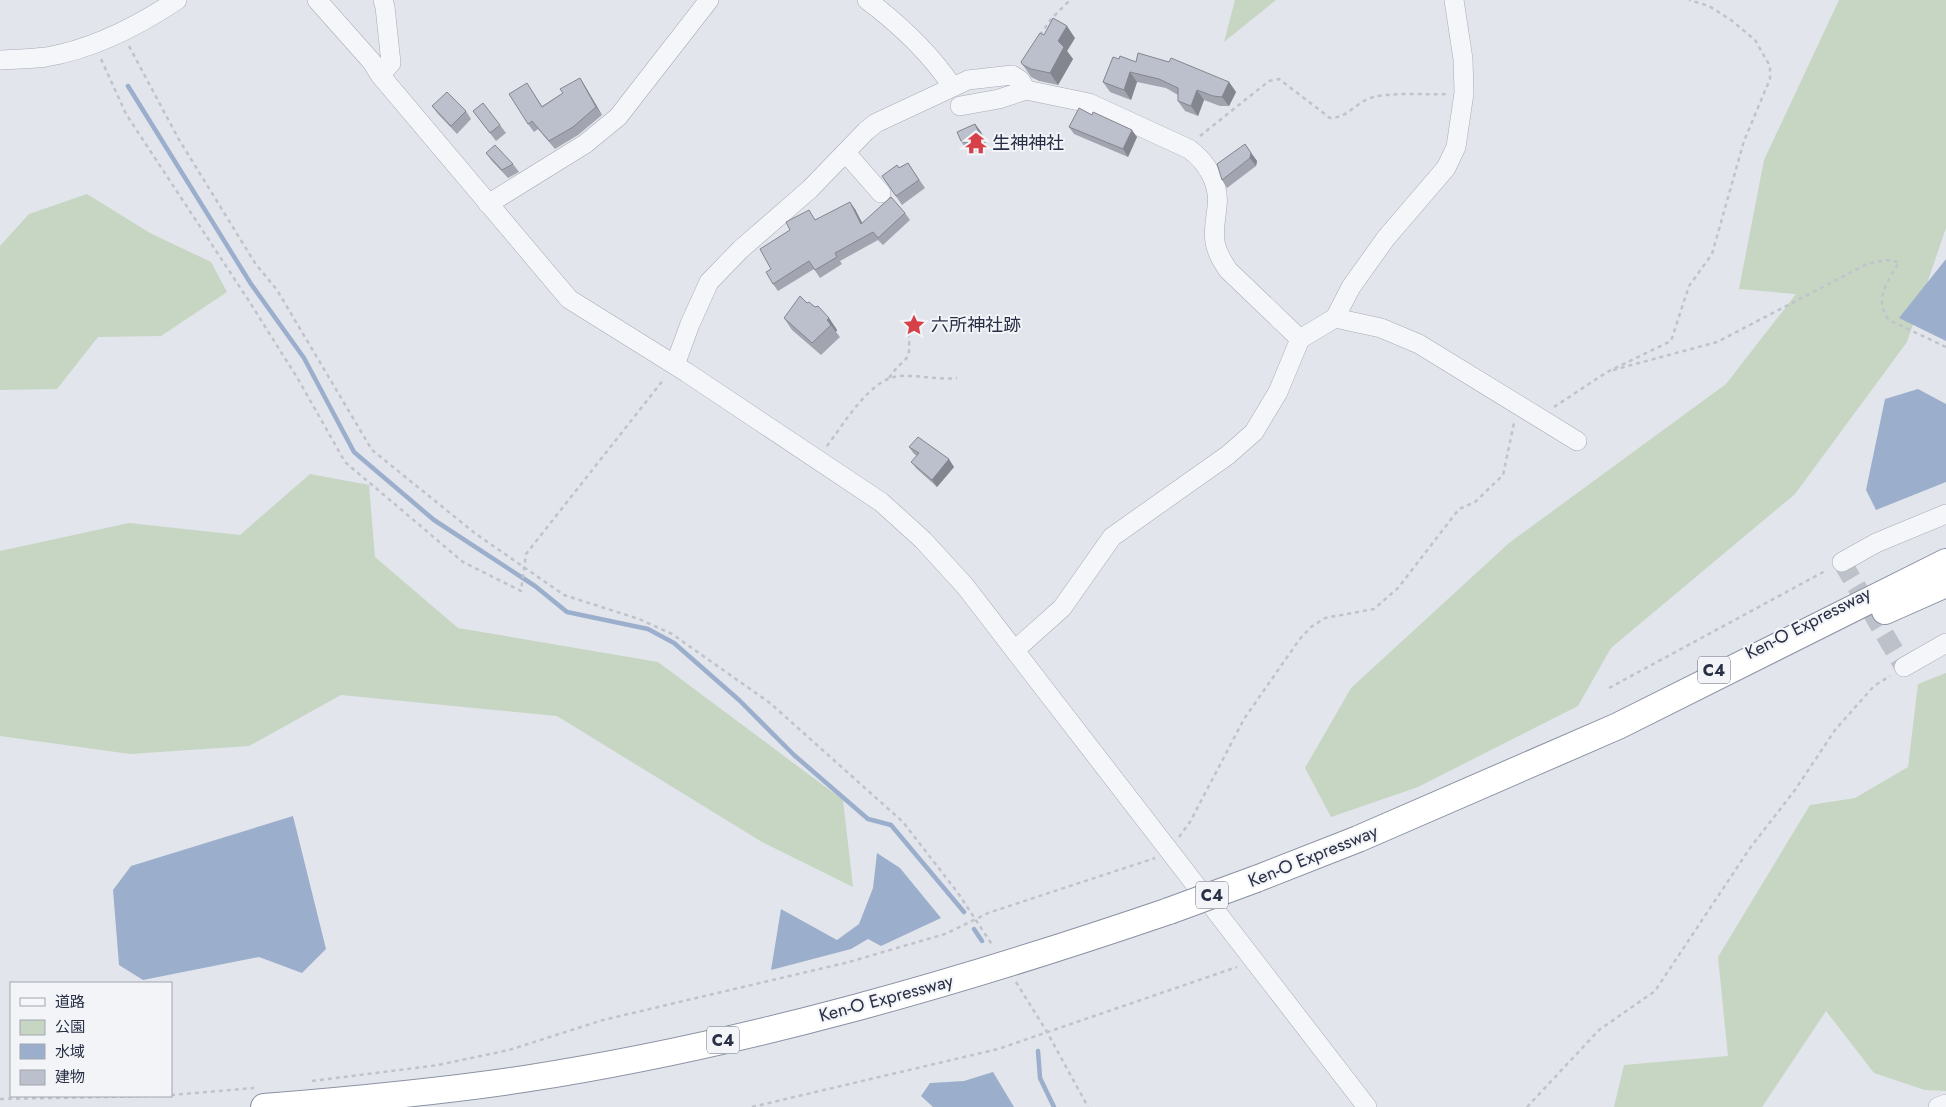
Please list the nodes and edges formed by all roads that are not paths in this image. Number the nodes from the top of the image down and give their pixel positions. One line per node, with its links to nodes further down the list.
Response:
1 (177, 0): 7 (street)
2 (316, 0): 8 (street)
3 (383, 0): 8 (street)
4 (709, 0): 14 (street)
5 (867, 0): 9 (street)
6 (1454, 0): 15 (street)
7 (0, 60)
8 (380, 75): 14 (street)
9 (952, 86): 10 (street); 12 (street)
10 (1026, 90): 11 (street); 16 (street)
11 (960, 106)
12 (846, 154): 13 (street); 17 (street)
13 (881, 193)
14 (488, 204): 17 (street)
15 (1335, 318): 16 (street); 18 (street)
16 (1300, 339): 25 (street)
17 (675, 365): 25 (street)
18 (1577, 441)
19 (1946, 514): 21 (street)
20 (1946, 553): 28 (highway, Ken-O Expressway / C4)
21 (1842, 562)
22 (1946, 562): 27 (highway, Ken-O Expressway / C4)
23 (1946, 584): 27 (highway)
24 (1946, 642): 26 (street)
25 (1014, 650): 31 (street)
26 (1904, 667)
27 (1618, 726): 28 (highway, Ken-O Expressway / C4)
28 (1482, 786): 29 (highway, Ken-O Expressway / C4, bridge)
29 (264, 1097)
30 (1946, 1104): 32 (street)
31 (1367, 1107)
32 (1938, 1107)

